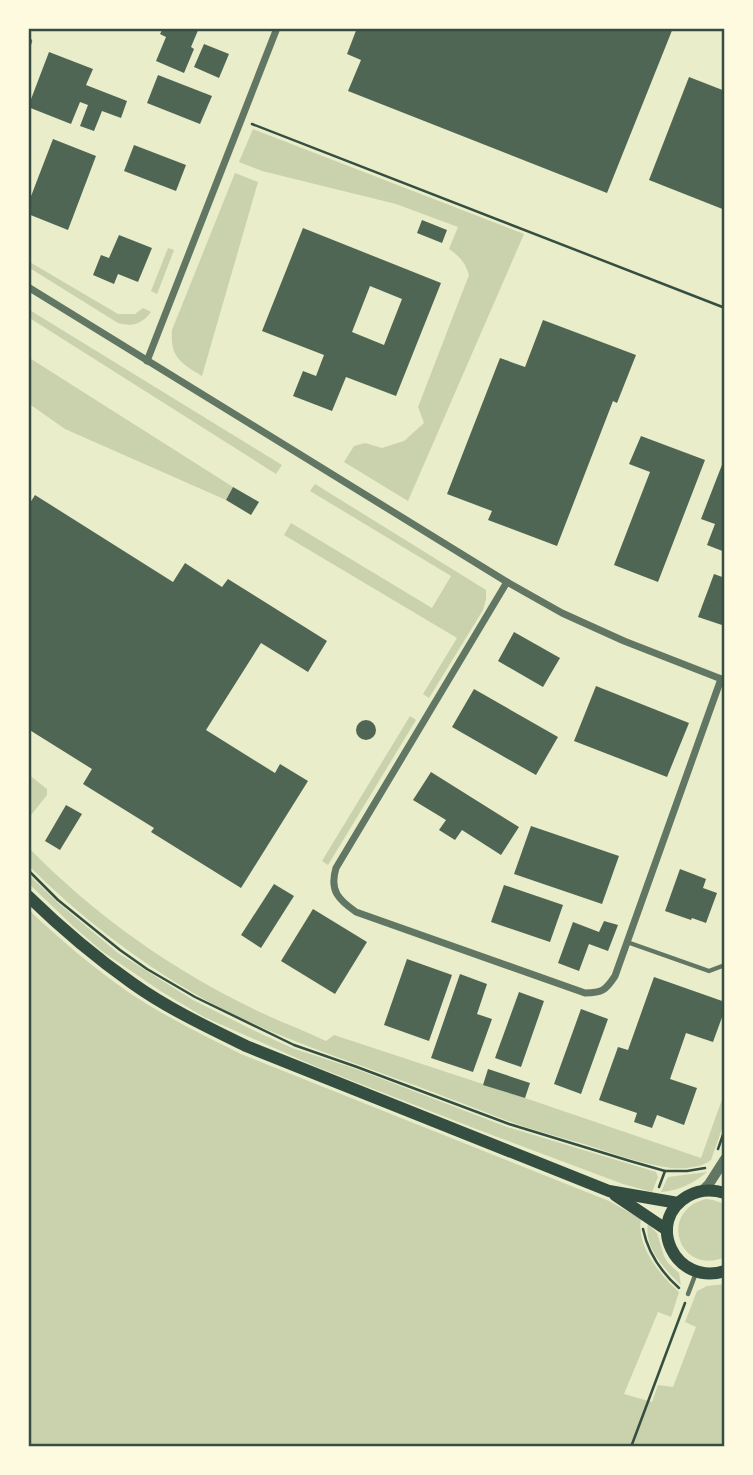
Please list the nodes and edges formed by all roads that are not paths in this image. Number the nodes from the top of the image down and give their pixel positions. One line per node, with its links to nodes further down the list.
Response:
1 (277, 28): 5 (street)
2 (28, 40): 3 (lane)
3 (28, 47)
4 (28, 287): 5 (street)
5 (147, 361): 6 (street)
6 (507, 582): 7 (street); 9 (street)
7 (723, 680): 9 (street)
8 (28, 896): 13 (main road)
9 (627, 942): 10 (lane)
10 (725, 965)
11 (722, 1163): 12 (street)
12 (703, 1190): 14 (main road); 15 (main road)
13 (609, 1191): 15 (main road); 16 (main road)
14 (725, 1193)
15 (678, 1203): 16 (main road)
16 (667, 1230): 18 (main road)
17 (725, 1270): 18 (main road)
18 (696, 1272): 19 (lane)
19 (688, 1294)

